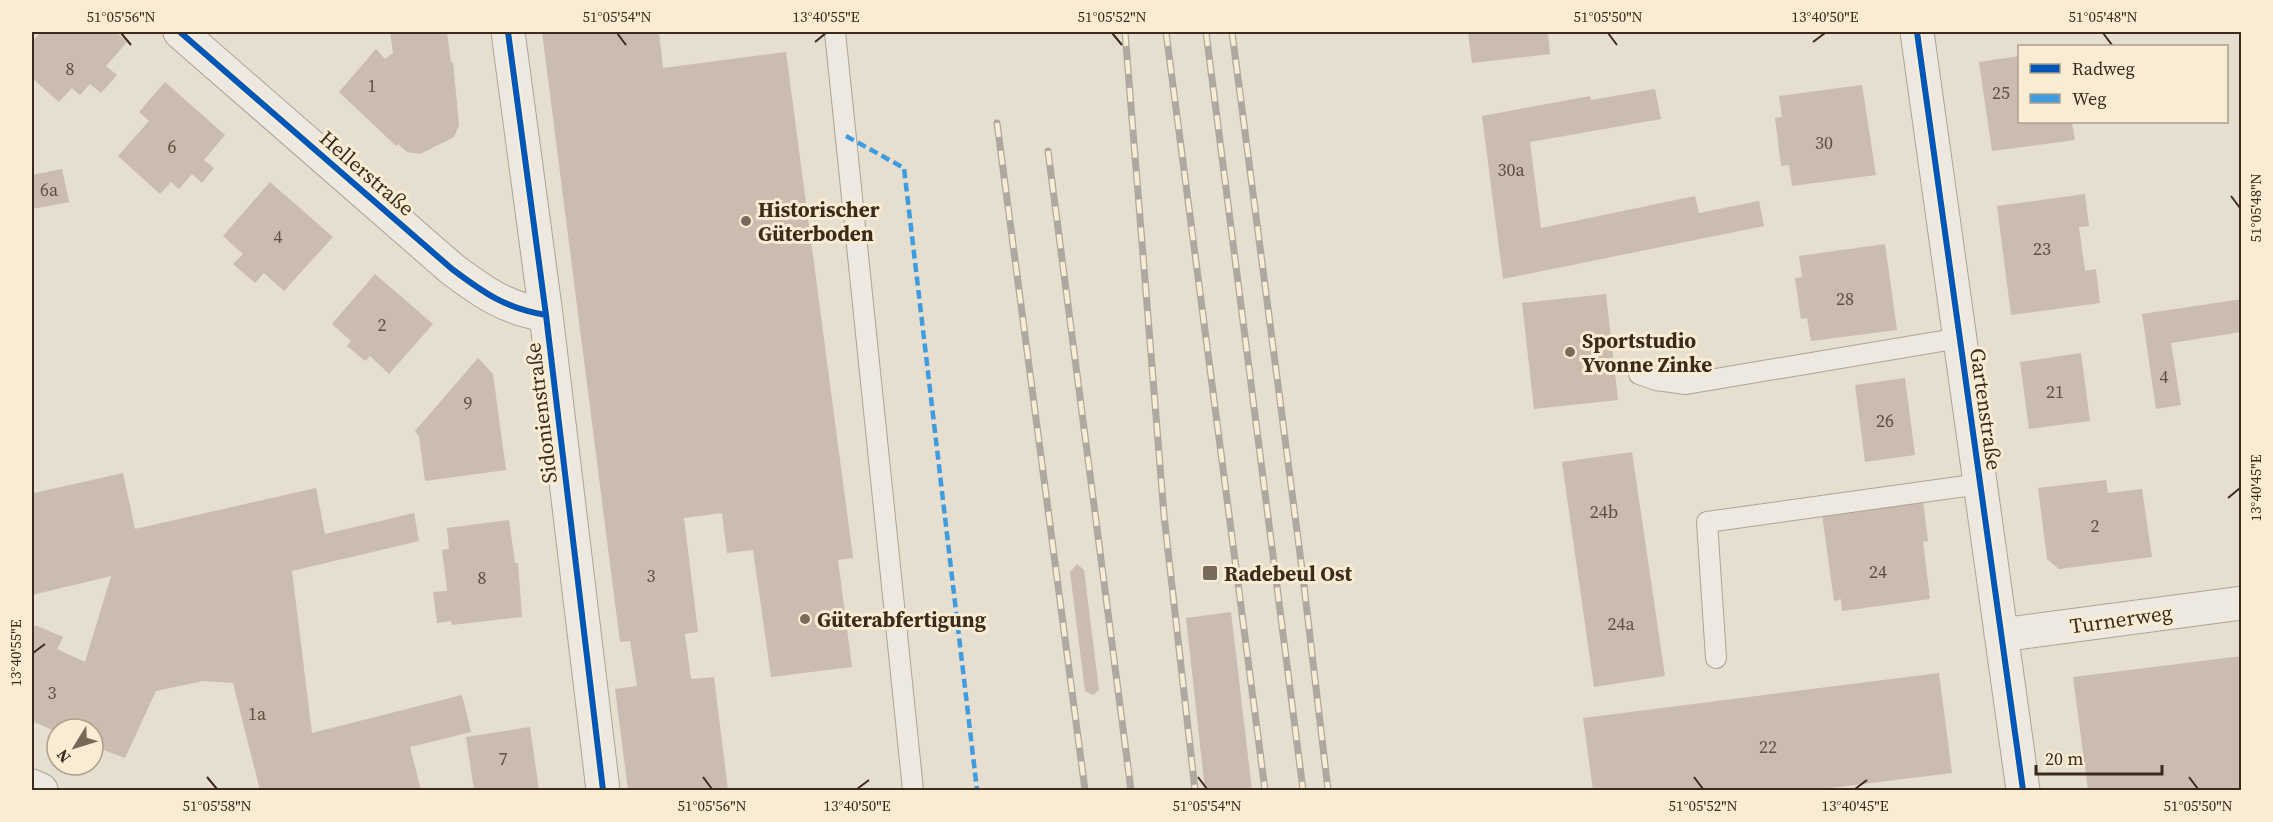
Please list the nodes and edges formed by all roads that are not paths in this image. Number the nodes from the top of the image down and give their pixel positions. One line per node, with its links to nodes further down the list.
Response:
1 (180, 32): 5 (street, Hellerstraße)
2 (508, 32): 5 (street, Sidonienstraße)
3 (835, 32): 15 (lane)
4 (1917, 32): 6 (street, Gartenstraße)
5 (546, 315): 14 (street, Sidonienstraße)
6 (1960, 338): 7 (lane); 8 (street, Gartenstraße)
7 (1639, 374)
8 (1980, 484): 10 (street, Gartenstraße); 11 (lane)
9 (2241, 603): 10 (street, Turnerweg)
10 (2001, 635): 16 (street, Gartenstraße)
11 (1716, 658)
12 (32, 786): 13 (street)
13 (41, 790)
14 (603, 790)
15 (913, 790)
16 (2020, 790)

